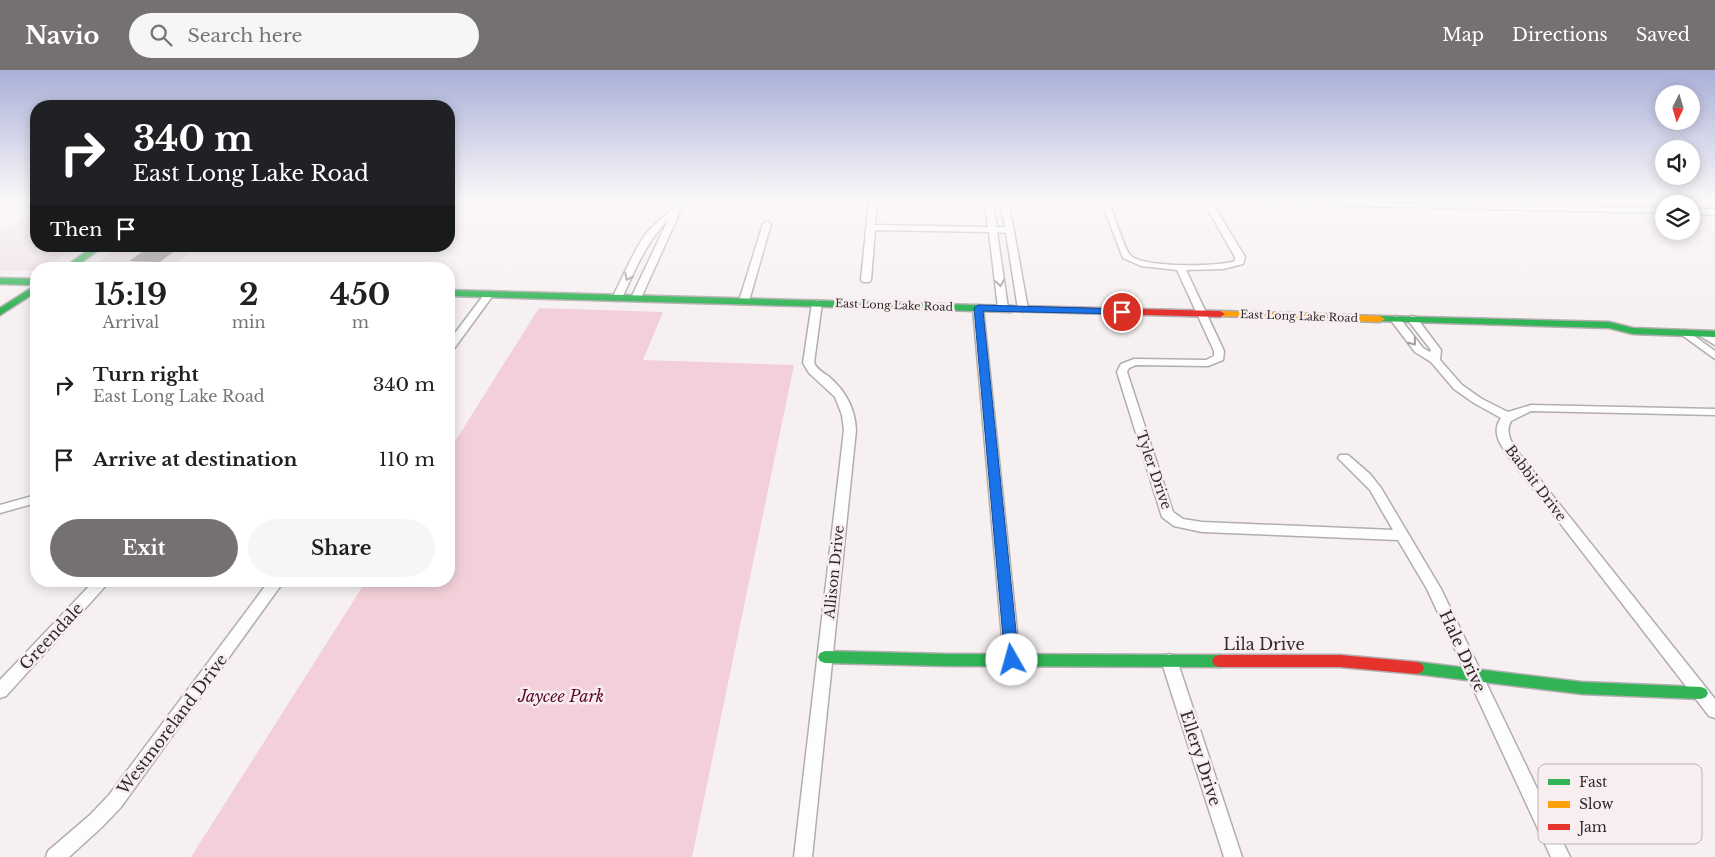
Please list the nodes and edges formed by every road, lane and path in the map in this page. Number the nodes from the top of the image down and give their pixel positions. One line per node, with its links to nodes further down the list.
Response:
1 (649, 238): 10 (street)
2 (665, 238): 11 (street)
3 (763, 238): 24 (street)
4 (870, 238): 16 (street)
5 (993, 238): 12 (street)
6 (1010, 238): 14 (street)
7 (1119, 238): 15 (street)
8 (1229, 238): 15 (street)
9 (91, 252): 13 (main road)
10 (641, 252): 11 (street); 22 (street, one-way to 22)
11 (658, 253): 23 (street)
12 (997, 261): 14 (street); 27 (street, one-way to 27)
13 (76, 262)
14 (1015, 262): 28 (street)
15 (1180, 266): 30 (street)
16 (866, 280)
17 (0, 281): 18 (main road)
18 (30, 282)
19 (30, 292): 29 (main road)
20 (455, 293): 21 (main road, East Long Lake Road)
21 (489, 294): 22 (main road, East Long Lake Road); 38 (street)
22 (617, 298): 23 (main road, East Long Lake Road)
23 (636, 298): 24 (main road, East Long Lake Road)
24 (744, 302): 25 (main road, East Long Lake Road)
25 (818, 303): 26 (main road, East Long Lake Road); 50 (street, Allison Drive)
26 (978, 308): 27 (main road, East Long Lake Road); 51 (street)
27 (1003, 308): 28 (main road, East Long Lake Road)
28 (1023, 309): 30 (main road, East Long Lake Road)
29 (0, 312)
30 (1202, 314): 31 (main road, East Long Lake Road); 47 (street, Tyler Drive)
31 (1395, 319): 32 (main road, East Long Lake Road); 41 (street, one-way to 41)
32 (1412, 320): 34 (main road, East Long Lake Road); 41 (street)
33 (1652, 321): 34 (main road, East Long Lake Road); 35 (main road, East Long Lake Road); 36 (main road)
34 (1609, 325): 36 (main road, East Long Lake Road)
35 (1687, 327): 36 (main road, East Long Lake Road); 37 (main road, East Long Lake Road); 40 (street)
36 (1661, 332)
37 (1710, 334): 39 (street)
38 (455, 338)
39 (1715, 342)
40 (1715, 356)
41 (1435, 360): 43 (street)
42 (1715, 412): 43 (street)
43 (1508, 417): 55 (street, Babbit Drive)
44 (1344, 458): 47 (street, Hale Drive)
45 (30, 501): 46 (street)
46 (0, 510)
47 (1402, 535): 53 (street, Hale Drive)
48 (96, 587): 54 (street, Greendale)
49 (273, 587): 59 (street, Westmoreland Drive)
50 (825, 656): 51 (main road, Lila Drive); 60 (street, Allison Drive)
51 (1012, 660): 52 (main road, Lila Drive)
52 (1169, 660): 53 (main road, Lila Drive); 61 (street, Ellery Drive)
53 (1474, 674): 55 (main road, Lila Drive); 57 (street, Hale Drive)
54 (0, 691)
55 (1701, 693): 56 (street, Babbit Drive)
56 (1715, 711)
57 (1538, 809)
58 (1555, 844): 62 (street, Hale Drive)
59 (55, 857)
60 (803, 857)
61 (1233, 857)
62 (1561, 857)

